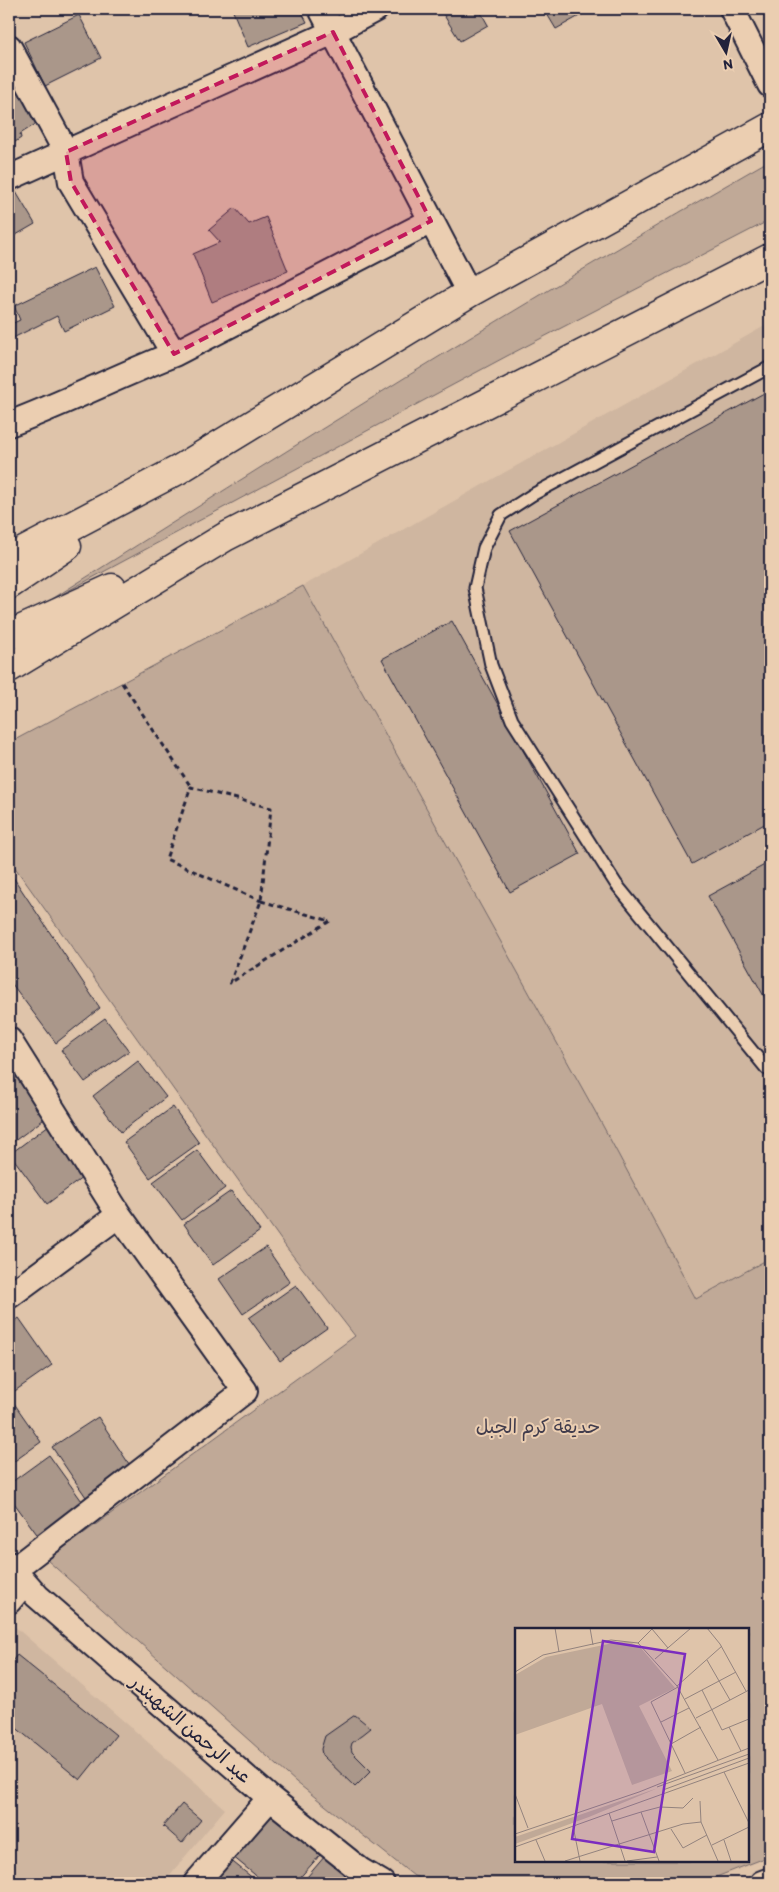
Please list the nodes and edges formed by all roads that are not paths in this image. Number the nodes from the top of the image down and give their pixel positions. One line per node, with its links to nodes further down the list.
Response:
1 (321, 9): 4 (street)
2 (376, 9): 4 (street)
3 (732, 9): 6 (street)
4 (332, 32): 8 (street); 10 (street)
5 (9, 48): 8 (street)
6 (770, 85)
7 (770, 127): 12 (main road)
8 (66, 152): 9 (street); 13 (street)
9 (9, 178)
10 (431, 221): 12 (street); 13 (street)
11 (770, 258): 17 (main road)
12 (469, 293): 16 (main road)
13 (174, 354): 15 (street)
14 (770, 367): 23 (lane)
15 (9, 424)
16 (178, 470): 18 (main road); 19 (main road)
17 (225, 537): 20 (main road); 21 (main road)
18 (9, 559)
19 (9, 585)
20 (9, 634)
21 (9, 668)
22 (9, 1040): 24 (street)
23 (770, 1071)
24 (119, 1215): 25 (street); 26 (street)
25 (9, 1296)
26 (15, 1572): 27 (street); 28 (street, عبد الرحمن الشهبندر)
27 (9, 1601)
28 (270, 1798): 30 (street); 31 (street, عبد الرحمن الشهبندر)
29 (770, 1880): 32 (street)
30 (196, 1883)
31 (382, 1883)
32 (762, 1883)

